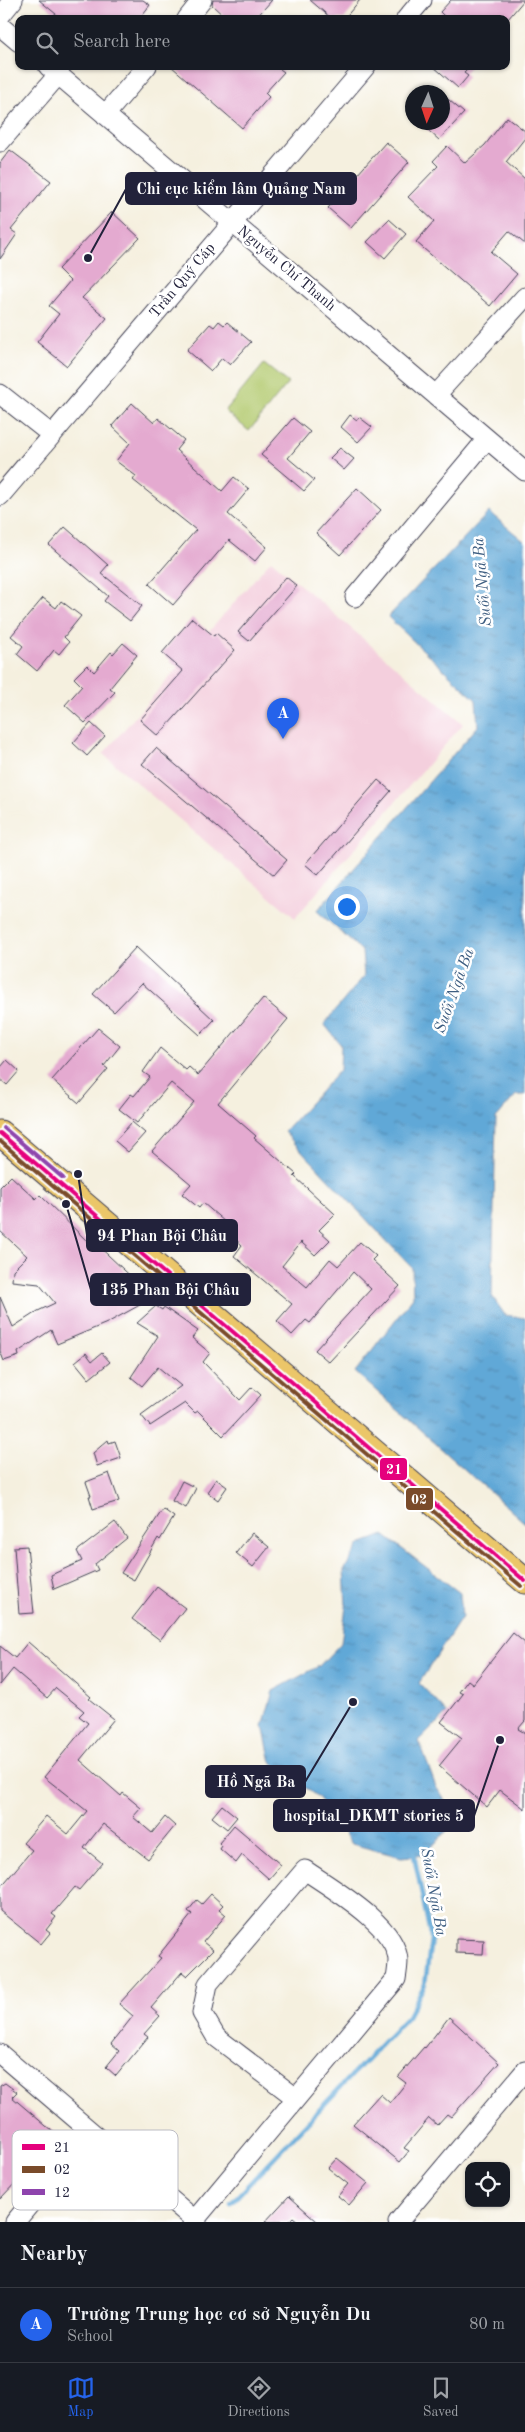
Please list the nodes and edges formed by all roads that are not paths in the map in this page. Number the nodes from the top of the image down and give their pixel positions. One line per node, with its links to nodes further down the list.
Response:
1 (13, 0): 6 (street)
2 (202, 0): 4 (street)
3 (422, 0): 5 (street)
4 (190, 15)
5 (409, 15)
6 (0, 16)
7 (0, 26): 8 (street)
8 (15, 39)
9 (53, 70): 12 (street, Nguyễn Chí Thanh); 13 (street)
10 (144, 70): 12 (street)
11 (363, 70): 14 (street, Trần Quý Cáp)
12 (105, 116): 14 (street, Nguyễn Chí Thanh)
13 (0, 142)
14 (232, 224): 17 (street, Nguyễn Chí Thanh); 18 (street, Trần Quý Cáp)
15 (525, 297): 17 (street)
16 (0, 394): 18 (street)
17 (436, 395): 19 (street, Nguyễn Chí Thanh)
18 (52, 435): 21 (street, Trần Quý Cáp)
19 (487, 438): 20 (street, Nguyễn Chí Thanh); 22 (street)
20 (525, 471)
21 (0, 496)
22 (355, 597)
23 (0, 1133): 24 (main road)
24 (525, 1581)
25 (0, 2054): 28 (street)
26 (525, 2071): 33 (street)
27 (296, 2098): 27 (street); 31 (street)
28 (89, 2130)
29 (178, 2206): 31 (street)
30 (24, 2210): 32 (street)
31 (195, 2221)
32 (14, 2222)
33 (398, 2222)

